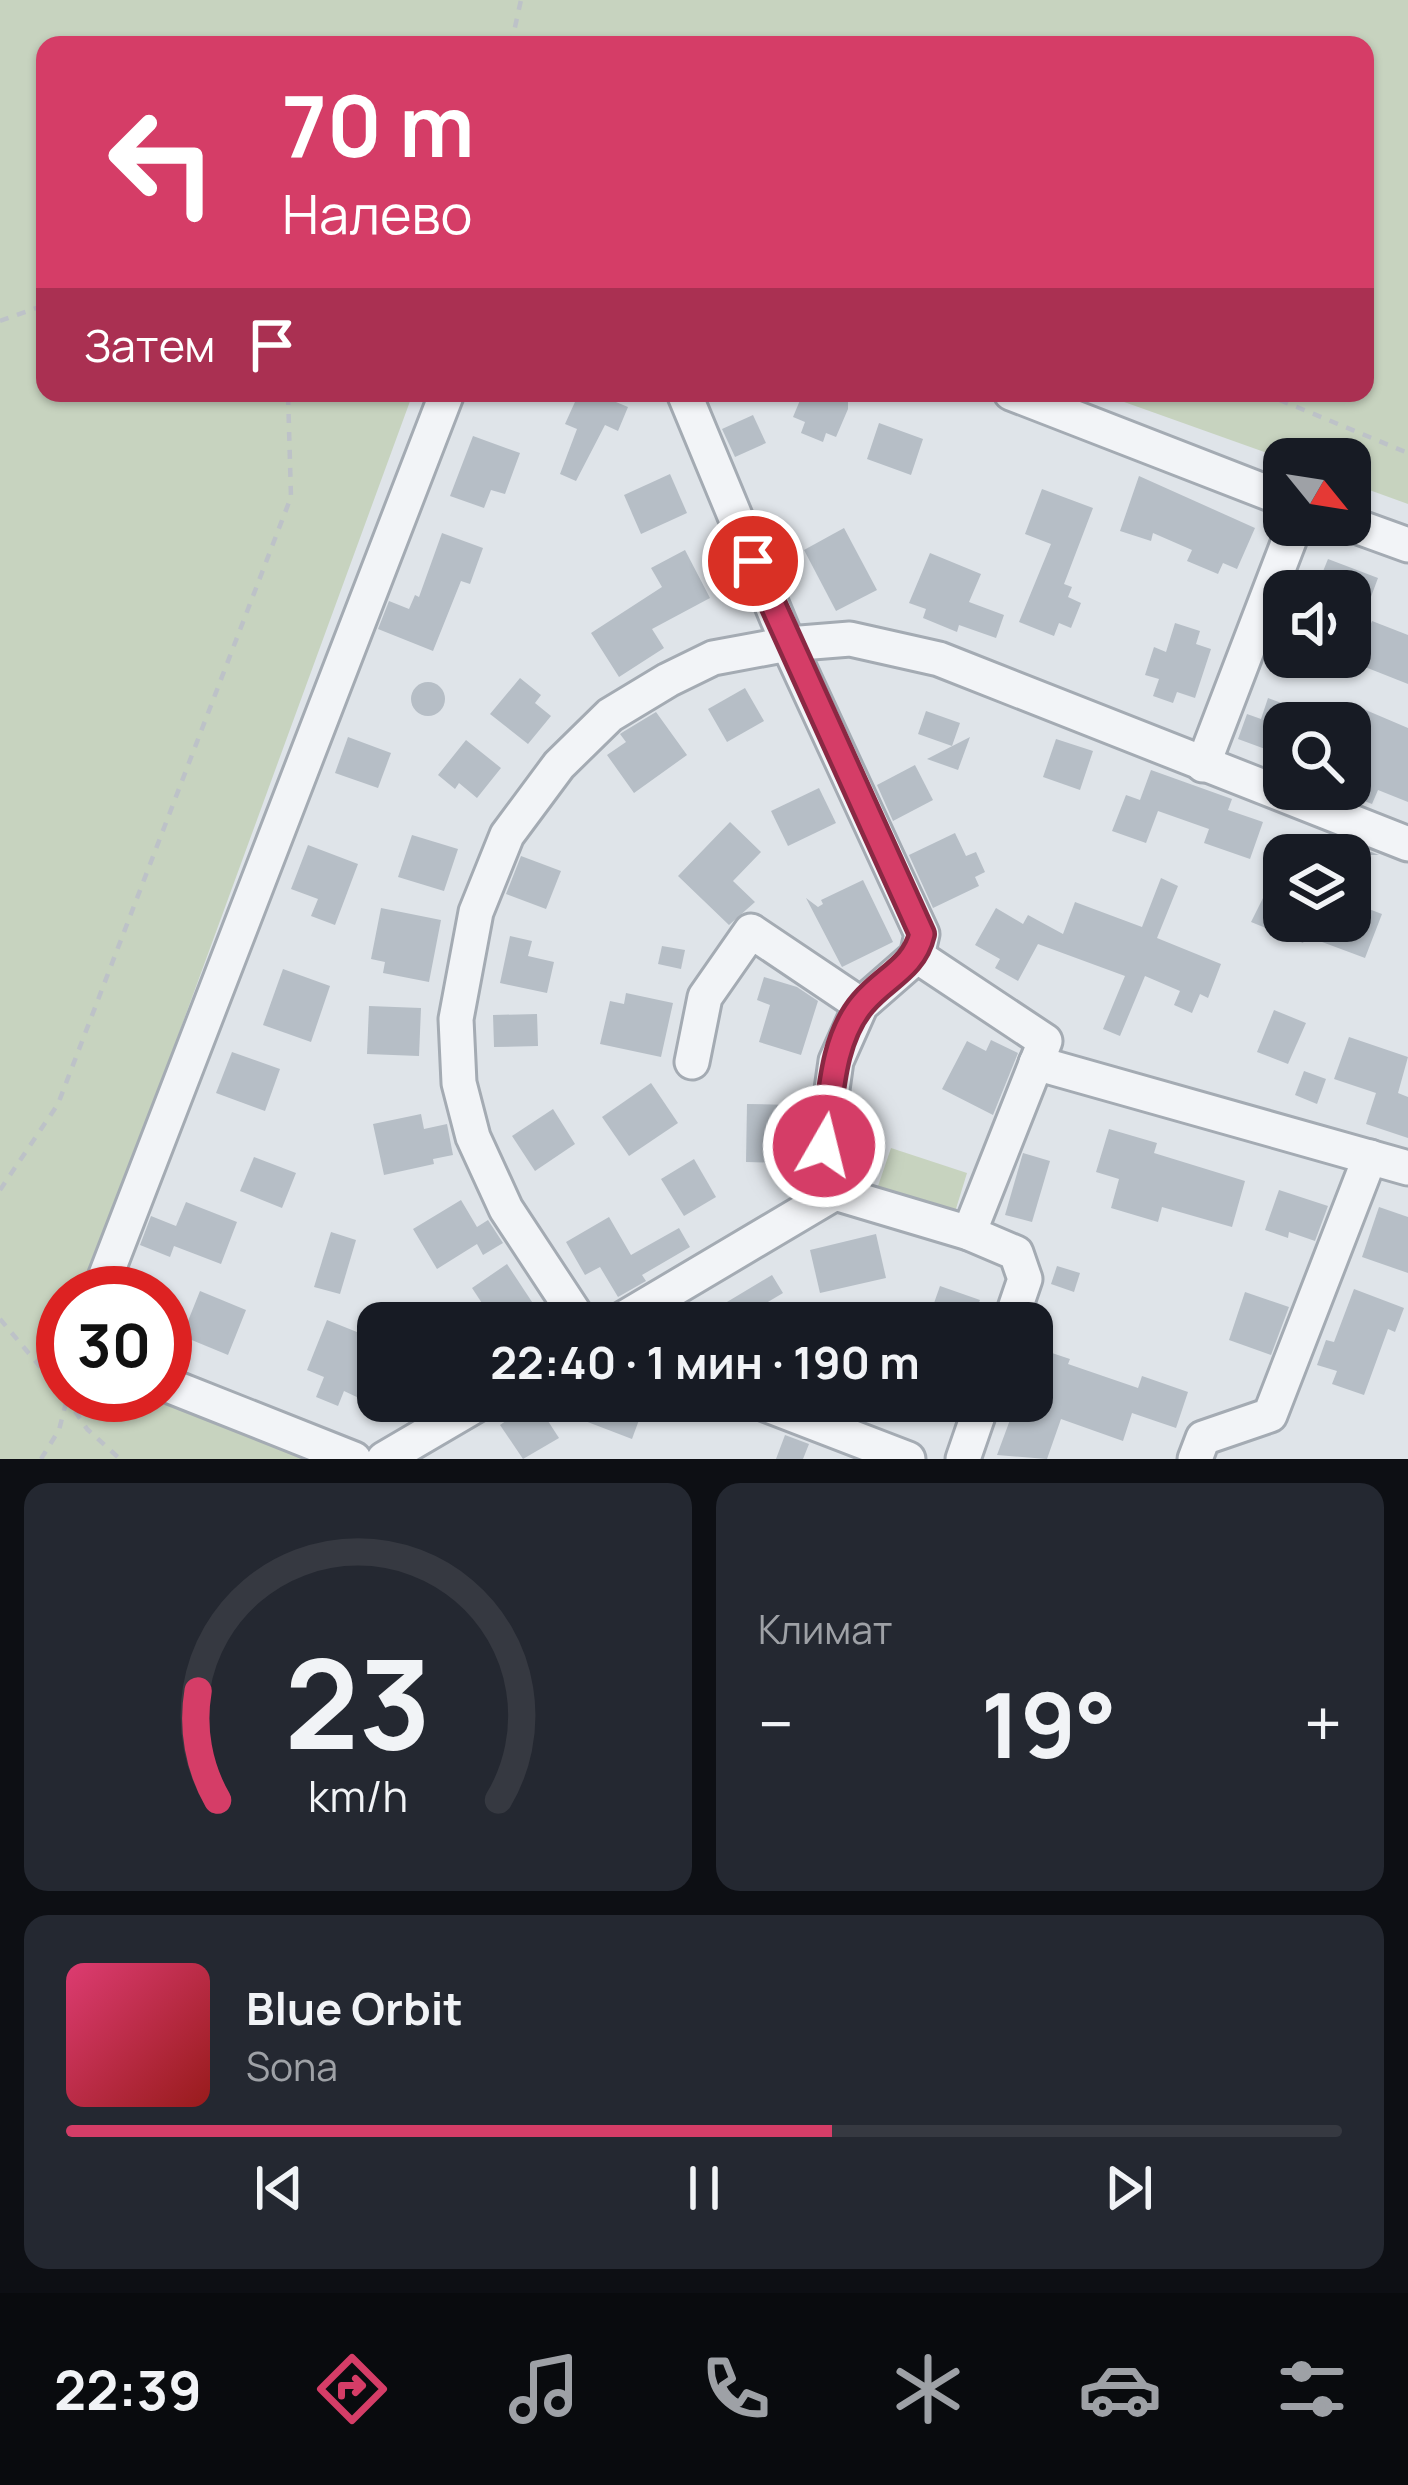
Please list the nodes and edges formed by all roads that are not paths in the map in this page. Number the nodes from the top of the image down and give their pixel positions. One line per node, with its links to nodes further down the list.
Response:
1 (444, 402): 19 (street)
2 (689, 402): 8 (street)
3 (1034, 402): 4 (street)
4 (1263, 491)
5 (1371, 532): 6 (street)
6 (1408, 545)
7 (1287, 546): 9 (street)
8 (788, 644): 9 (street); 11 (street); 20 (street)
9 (1203, 765): 10 (street)
10 (1408, 844)
11 (917, 956): 12 (street); 14 (street)
12 (861, 1005): 13 (street); 17 (street)
13 (692, 1062)
14 (1036, 1064): 15 (street); 18 (street)
15 (1370, 1157): 16 (street); 31 (street)
16 (1408, 1168)
17 (835, 1193): 18 (street); 21 (street)
18 (969, 1234): 22 (street)
19 (109, 1266)
20 (567, 1302)
21 (651, 1302)
22 (1017, 1302)
23 (192, 1395): 27 (street)
24 (447, 1422): 28 (street)
25 (812, 1422): 29 (street)
26 (976, 1422): 30 (street)
27 (354, 1459)
28 (384, 1459)
29 (908, 1459)
30 (963, 1459)
31 (1196, 1459)

